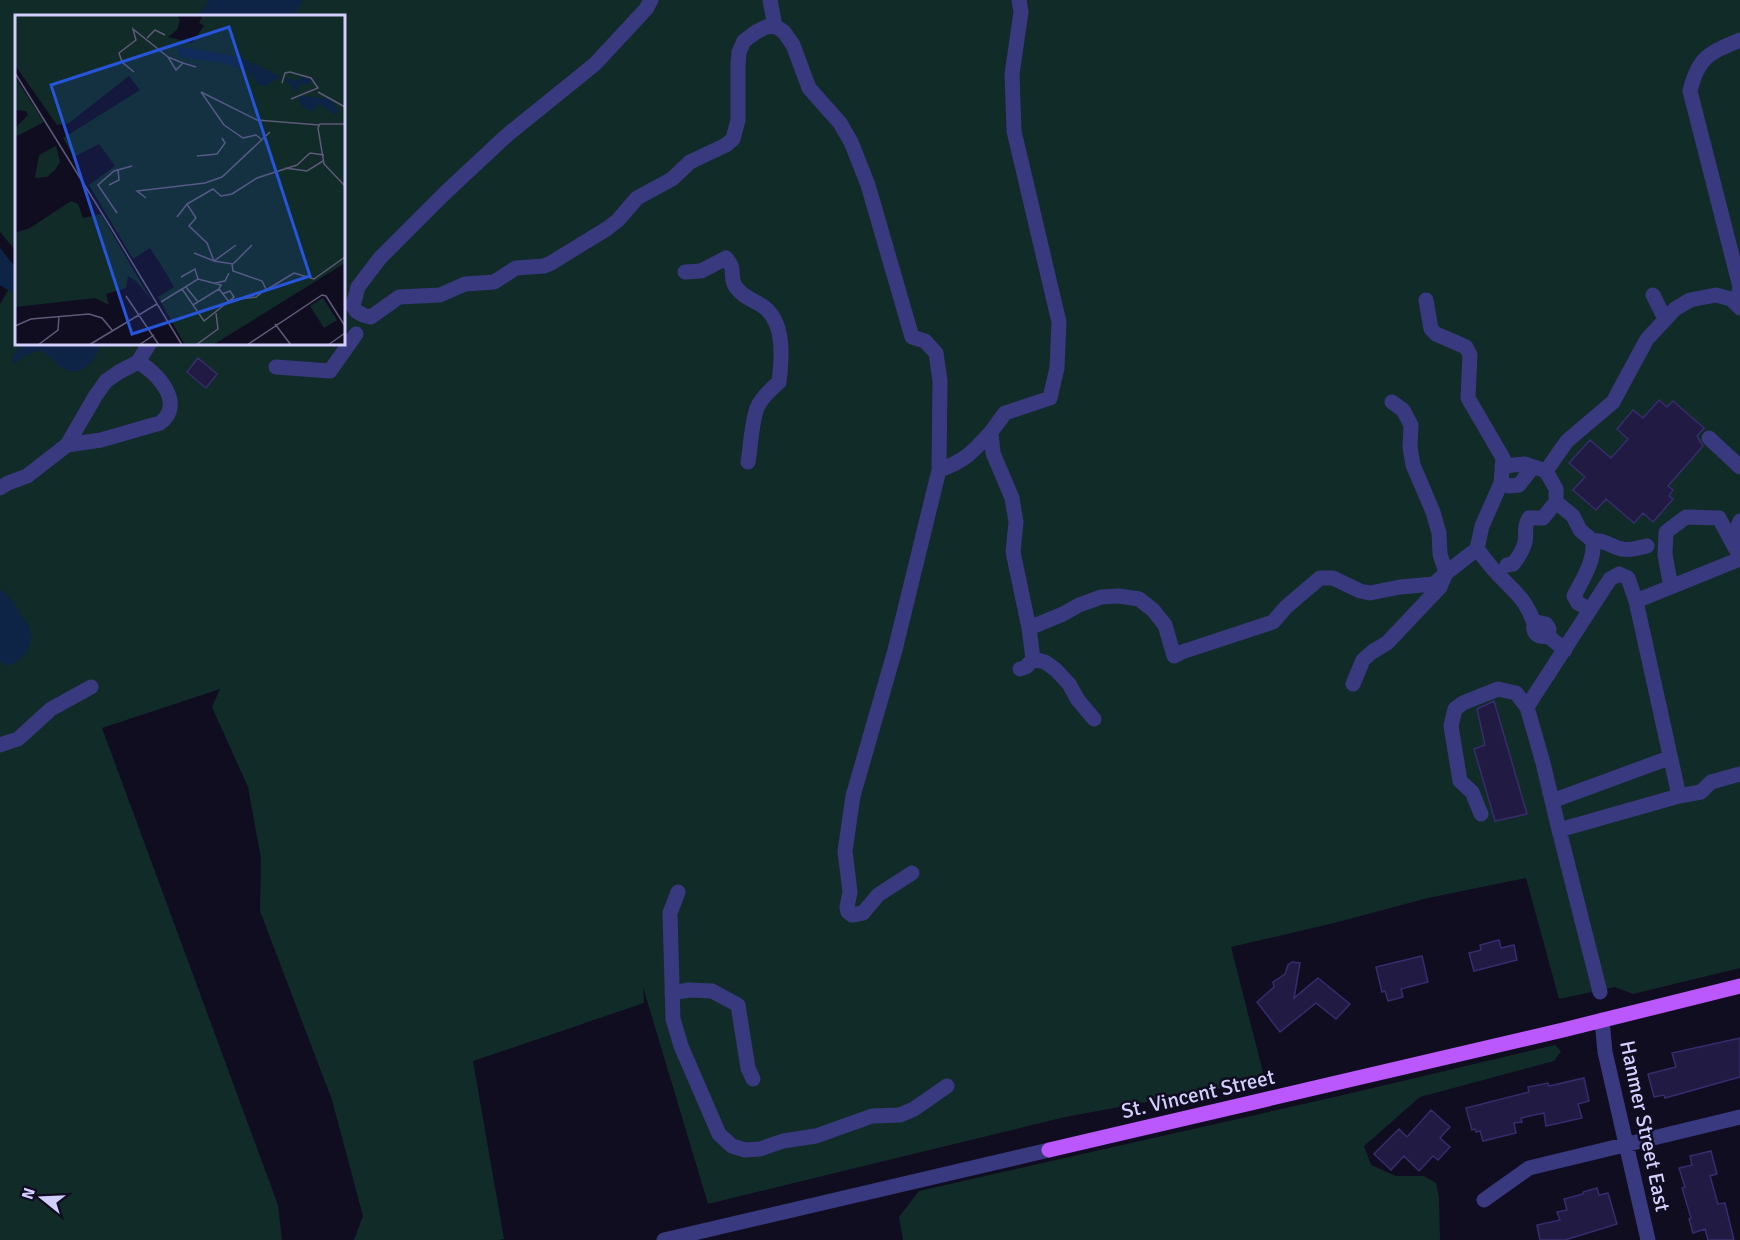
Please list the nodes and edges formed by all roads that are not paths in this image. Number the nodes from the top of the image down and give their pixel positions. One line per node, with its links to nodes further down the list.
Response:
1 (651, 0): 9 (street)
2 (770, 0): 4 (street)
3 (1019, 0): 18 (street)
4 (775, 26): 11 (street); 25 (street)
5 (1740, 40): 10 (street)
6 (685, 272): 21 (street)
7 (1653, 295): 12 (street)
8 (1426, 300): 22 (street)
9 (353, 306): 11 (street); 13 (street)
10 (1739, 306): 12 (street)
11 (371, 316): 13 (street)
12 (1665, 319): 24 (street)
13 (356, 334): 16 (street)
14 (148, 345): 15 (street)
15 (138, 362): 20 (street); 20 (street)
16 (276, 367)
17 (1392, 402): 37 (street)
18 (991, 432): 25 (street); 42 (street)
19 (1709, 438): 23 (street)
20 (71, 439): 27 (street)
21 (748, 462)
22 (1502, 466): 24 (street); 26 (street)
23 (1740, 467)
24 (1540, 469): 26 (street); 28 (street)
25 (939, 470): 57 (street)
26 (1501, 483): 33 (street)
27 (0, 488)
28 (1556, 502): 30 (street); 36 (street)
29 (1740, 521): 31 (street)
30 (1593, 541): 32 (street); 35 (street)
31 (1732, 541): 34 (street); 39 (street)
32 (1647, 546)
33 (1481, 555): 36 (street); 37 (street)
34 (1740, 558): 39 (street)
35 (1590, 563): 38 (street); 41 (street)
36 (1504, 571): 43 (street)
37 (1446, 573): 42 (street); 46 (street)
38 (1610, 579): 40 (street); 41 (street)
39 (1671, 586): 40 (street)
40 (1636, 601): 51 (street)
41 (1590, 610): 43 (street)
42 (1029, 628): 44 (street)
43 (1565, 650): 48 (street)
44 (1033, 658): 45 (street); 49 (street)
45 (1020, 669)
46 (1353, 684)
47 (91, 687): 50 (street)
48 (1527, 707): 54 (street); 55 (street)
49 (1094, 719)
50 (0, 745)
51 (1670, 758): 53 (street); 54 (street)
52 (1740, 774): 53 (street)
53 (1678, 796): 56 (street)
54 (1552, 801): 56 (street)
55 (1481, 814)
56 (1559, 830): 60 (street)
57 (912, 873)
58 (678, 892): 61 (street)
59 (1740, 986): 62 (main road, St. Vincent Street)
60 (1599, 992)
61 (672, 993): 63 (street); 64 (street)
62 (1602, 1020): 66 (street, Hanmer Street East); 67 (main road, St. Vincent Street)
63 (753, 1079)
64 (947, 1086)
65 (1740, 1117): 66 (street)
66 (1626, 1144): 68 (street); 70 (street, Hanmer Street East)
67 (1049, 1150): 69 (street, St. Vincent Street)
68 (1484, 1200)
69 (664, 1240)
70 (1648, 1240)

